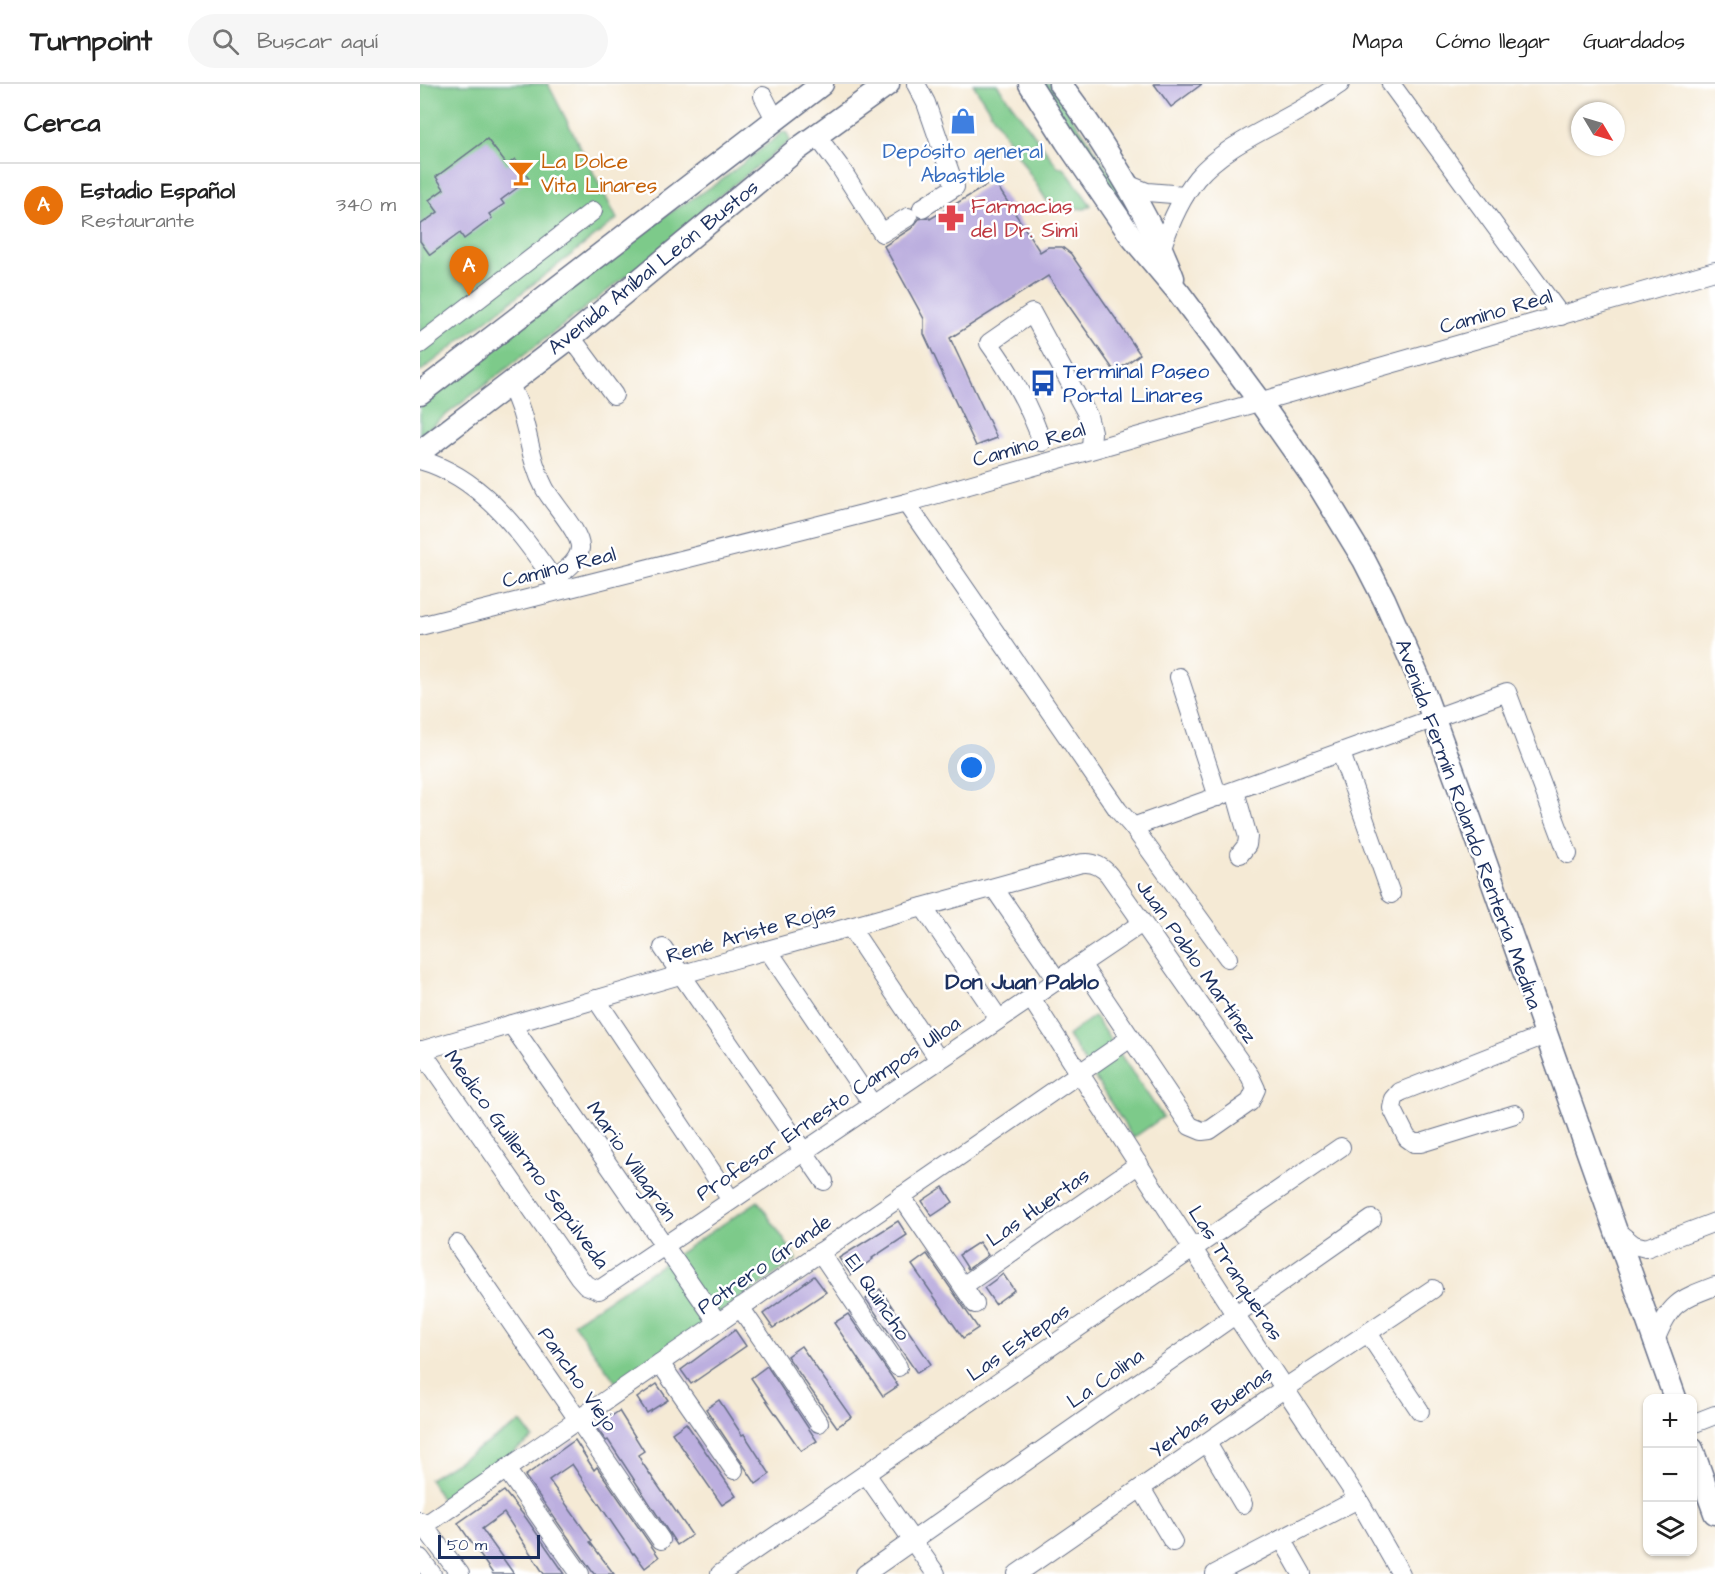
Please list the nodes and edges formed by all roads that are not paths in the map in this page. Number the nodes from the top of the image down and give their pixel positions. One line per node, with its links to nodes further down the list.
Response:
1 (888, 84): 9 (main road, Avenida Aníbal León Bustos)
2 (916, 84): 11 (street)
3 (1030, 84): 18 (main road, Avenida Fermín Rolando Rentería Medina)
4 (1060, 84): 13 (main road, Avenida Fermín Rolando Rentería Medina)
5 (1340, 84): 14 (street)
6 (1391, 84): 19 (street)
7 (819, 86): 9 (main road); 10 (main road, Avenida Aníbal León Bustos)
8 (763, 96): 10 (street)
9 (865, 100): 11 (main road, Avenida Aníbal León Bustos)
10 (776, 121): 12 (main road); 23 (main road, Avenida Aníbal León Bustos)
11 (817, 136): 12 (main road, Avenida Aníbal León Bustos)
12 (795, 151): 20 (main road, Avenida Aníbal León Bustos)
13 (1127, 184): 14 (street); 16 (main road, Avenida Fermín Rolando Rentería Medina)
14 (1185, 195): 16 (street)
15 (593, 211): 21 (street)
16 (1162, 247): 18 (main road, Avenida Fermín Rolando Rentería Medina)
17 (1715, 271): 19 (street, Camino Real)
18 (1179, 293): 25 (main road, Avenida Fermín Rolando Rentería Medina)
19 (1561, 316): 25 (street, Camino Real)
20 (571, 337): 22 (main road, Avenida Aníbal León Bustos); 24 (street)
21 (420, 344)
22 (509, 384): 30 (main road, Avenida Aníbal León Bustos); 35 (street)
23 (420, 393)
24 (614, 395)
25 (1260, 402): 28 (street, Camino Real); 38 (main road, Avenida Fermín Rolando Rentería Medina)
26 (1090, 424): 27 (street); 28 (street); 29 (street)
27 (1042, 442): 31 (street); 33 (street)
28 (1113, 442): 29 (street, Camino Real)
29 (1091, 449): 31 (street, Camino Real)
30 (420, 452)
31 (1060, 458): 33 (street, Camino Real)
32 (420, 460): 35 (street)
33 (1025, 468): 34 (street, Camino Real)
34 (906, 503): 35 (street, Camino Real); 42 (street)
35 (558, 584): 36 (street, Camino Real)
36 (420, 626)
37 (1179, 678): 41 (street)
38 (1434, 720): 39 (street); 44 (street); 61 (main road, Avenida Fermín Rolando Rentería Medina)
39 (1341, 753): 40 (street); 47 (street)
40 (1235, 791): 41 (street); 43 (street)
41 (1218, 797): 42 (street)
42 (1133, 827): 53 (street)
43 (1240, 854)
44 (1568, 854)
45 (1096, 864): 46 (street, René Ariste Rojas); 49 (street, Juan Pablo Martínez)
46 (994, 888): 48 (street, René Ariste Rojas); 56 (street)
47 (1392, 894)
48 (923, 907): 50 (street, René Ariste Rojas); 59 (street)
49 (1142, 922): 54 (street, Profesor Ernesto Campos Ulloa); 62 (street, Juan Pablo Martínez)
50 (850, 927): 52 (street, René Ariste Rojas); 64 (street)
51 (663, 948): 55 (street)
52 (768, 950): 55 (street, René Ariste Rojas); 66 (street)
53 (1227, 958)
54 (1081, 964): 56 (street, Profesor Ernesto Campos Ulloa); 62 (street)
55 (681, 975): 58 (street, René Ariste Rojas); 69 (street)
56 (1057, 980): 57 (street, Profesor Ernesto Campos Ulloa)
57 (1031, 998): 59 (street, Profesor Ernesto Campos Ulloa); 65 (street, Las Tranqueras)
58 (596, 999): 60 (street, René Ariste Rojas); 73 (street)
59 (999, 1019): 64 (street, Profesor Ernesto Campos Ulloa)
60 (511, 1024): 63 (street, René Ariste Rojas); 78 (street, Mario Villagrán)
61 (1545, 1035): 67 (street); 76 (main road, Avenida Fermín Rolando Rentería Medina)
62 (1129, 1039): 65 (street, Potrero Grande)
63 (421, 1051): 84 (street, Medico Guillermo Sepúlveda)
64 (939, 1060): 66 (street, Profesor Ernesto Campos Ulloa)
65 (1080, 1073): 70 (street, Las Tranqueras); 72 (street, Potrero Grande)
66 (873, 1105): 69 (street, Profesor Ernesto Campos Ulloa)
67 (1515, 1114)
68 (1341, 1147): 79 (street, Las Estepas)
69 (803, 1152): 71 (street); 73 (street, Profesor Ernesto Campos Ulloa)
70 (1139, 1164): 79 (street, Las Tranqueras); 81 (street, Las Huertas)
71 (824, 1181)
72 (902, 1196): 80 (street, Potrero Grande); 81 (street)
73 (732, 1200): 78 (street, Profesor Ernesto Campos Ulloa)
74 (1372, 1219): 87 (street, La Colina)
75 (1715, 1222): 76 (street)
76 (1614, 1229): 90 (main road, Avenida Fermín Rolando Rentería Medina)
77 (457, 1244): 97 (street, Pancho Viejo)
78 (664, 1246): 84 (street, Profesor Ernesto Campos Ulloa); 88 (street, Mario Villagrán)
79 (1193, 1248): 87 (street, Las Tranqueras); 104 (street, Las Estepas)
80 (820, 1252): 86 (street, Potrero Grande); 92 (street, El Quincho)
81 (963, 1286): 85 (street)
82 (1715, 1286): 90 (street)
83 (1433, 1289): 89 (street, Yerbas Buenas)
84 (599, 1290)
85 (975, 1304)
86 (740, 1307): 88 (street, Potrero Grande); 99 (street)
87 (1235, 1314): 93 (street, Las Tranqueras); 112 (street, La Colina)
88 (718, 1323): 91 (street, Potrero Grande)
89 (1368, 1333): 93 (street, Yerbas Buenas); 95 (street)
90 (1655, 1341): 94 (main road, Avenida Fermín Rolando Rentería Medina)
91 (660, 1363): 97 (street, Potrero Grande); 103 (street)
92 (898, 1367)
93 (1285, 1388): 100 (street, Yerbas Buenas); 106 (street, Las Tranqueras)
94 (1674, 1394)
95 (1420, 1411)
96 (1715, 1415): 98 (street)
97 (578, 1419): 102 (street, Potrero Grande); 111 (street, Pancho Viejo)
98 (1697, 1422)
99 (819, 1423)
100 (1207, 1443): 105 (street, Yerbas Buenas); 107 (street)
101 (1697, 1463): 108 (main road)
102 (506, 1469): 109 (street, Potrero Grande); 117 (street)
103 (734, 1470)
104 (866, 1474): 112 (street); 118 (street, Las Estepas)
105 (1141, 1488): 113 (street); 121 (street, Yerbas Buenas)
106 (1358, 1499): 110 (street); 124 (street, Las Tranqueras)
107 (1243, 1504)
108 (1715, 1513)
109 (422, 1523): 115 (street)
110 (1282, 1539): 122 (street); 123 (street)
111 (661, 1540)
112 (913, 1541): 119 (street, La Colina); 120 (street)
113 (1173, 1542)
114 (420, 1558): 116 (street)
115 (454, 1572)
116 (432, 1574)
117 (580, 1574)
118 (720, 1574)
119 (865, 1574)
120 (936, 1574)
121 (1017, 1574)
122 (1215, 1574)
123 (1302, 1574)
124 (1401, 1574)

